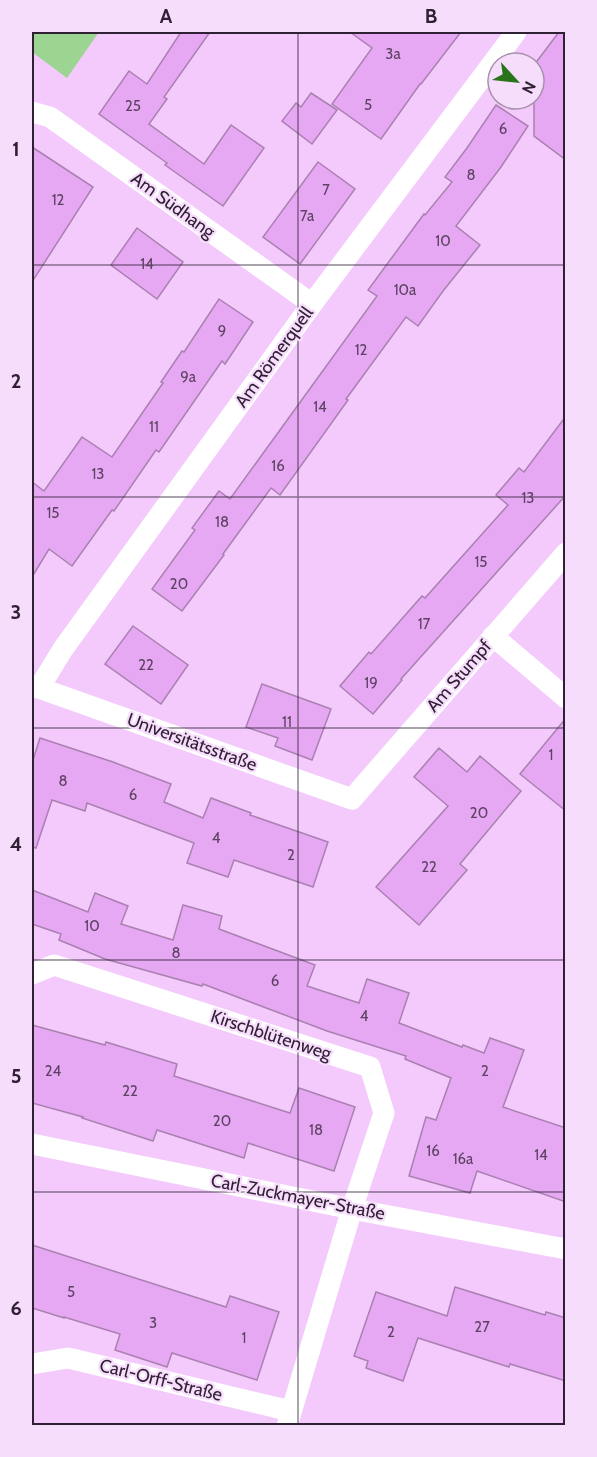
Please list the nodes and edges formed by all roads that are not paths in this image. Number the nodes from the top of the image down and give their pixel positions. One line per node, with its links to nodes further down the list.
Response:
1 (516, 32): 3 (street, Am Römerquell)
2 (32, 112): 3 (street, Am Südhang)
3 (312, 304): 6 (street, Am Römerquell)
4 (566, 553): 5 (street, Am Stumpf)
5 (493, 636): 7 (street); 8 (street, Am Stumpf)
6 (35, 687): 8 (street, Universitätsstraße)
7 (566, 698)
8 (352, 799)
9 (32, 974): 11 (street, Kirschblütenweg)
10 (32, 1144): 11 (street, Carl-Zuckmayer-Straße)
11 (352, 1209): 12 (street, Carl-Zuckmayer-Straße); 14 (street, Carl-Orff-Straße)
12 (566, 1249)
13 (32, 1364): 14 (street, Carl-Orff-Straße)
14 (289, 1418)

